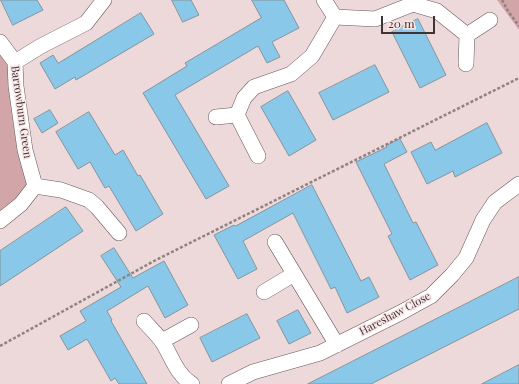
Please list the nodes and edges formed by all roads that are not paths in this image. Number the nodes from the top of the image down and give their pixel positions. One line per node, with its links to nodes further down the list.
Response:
1 (104, 0): 7 (street)
2 (324, 0): 3 (street)
3 (335, 17): 5 (street); 9 (street)
4 (490, 20): 5 (street)
5 (466, 35): 8 (street)
6 (0, 42): 7 (street, Barrowburn Green)
7 (15, 62): 13 (street, Barrowburn Green)
8 (466, 64)
9 (237, 115): 10 (street); 11 (street)
10 (216, 117)
11 (258, 156)
12 (519, 184): 22 (street, Hareshaw Close)
13 (35, 186): 14 (street); 15 (street)
14 (0, 221)
15 (119, 233)
16 (275, 242): 17 (street)
17 (294, 274): 18 (street); 22 (street)
18 (264, 292)
19 (144, 322): 21 (street)
20 (191, 325): 21 (street)
21 (162, 341): 23 (street)
22 (337, 345): 24 (street, Hareshaw Close)
23 (192, 384)
24 (228, 384)

